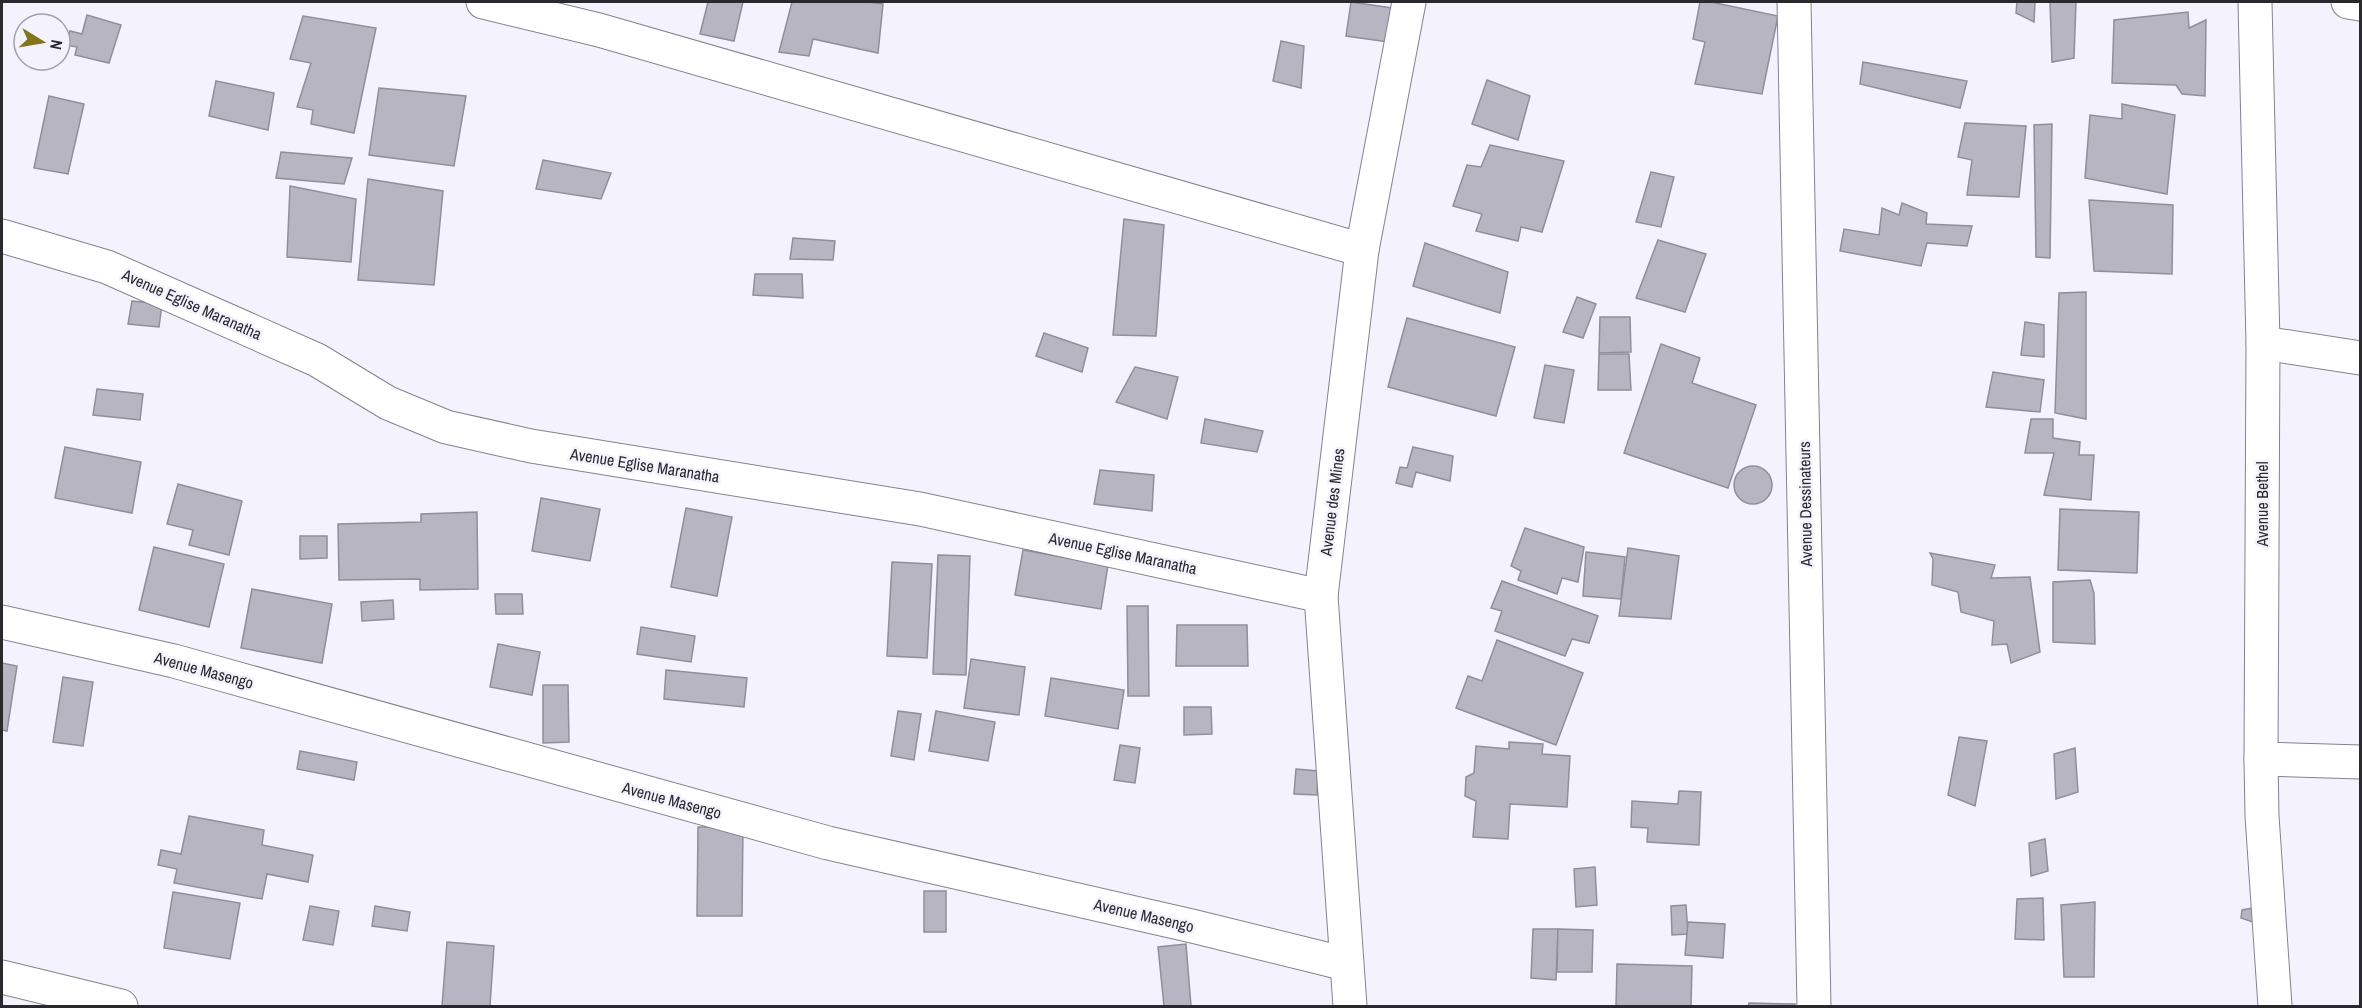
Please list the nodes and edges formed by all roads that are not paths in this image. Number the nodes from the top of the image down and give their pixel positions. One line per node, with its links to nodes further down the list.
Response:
1 (483, 2): 8 (street)
2 (1409, 2): 8 (street, Avenue des Mines)
3 (1794, 2): 19 (street, Avenue Dessinateurs)
4 (2255, 2): 9 (street, Avenue Bethel)
5 (2348, 2): 6 (street)
6 (2361, 4)
7 (2, 236): 11 (street, Avenue Eglise Maranatha)
8 (1362, 250): 11 (street, Avenue des Mines)
9 (2263, 343): 10 (street); 13 (street, Avenue Bethel)
10 (2361, 358)
11 (1321, 596): 15 (street, Avenue des Mines)
12 (2, 622): 15 (street, Avenue Masengo)
13 (2261, 759): 14 (street); 20 (street, Avenue Bethel)
14 (2361, 762)
15 (1346, 964): 18 (street, Avenue des Mines)
16 (2, 977): 17 (street)
17 (121, 1006)
18 (1350, 1006)
19 (1814, 1006)
20 (2275, 1006)

